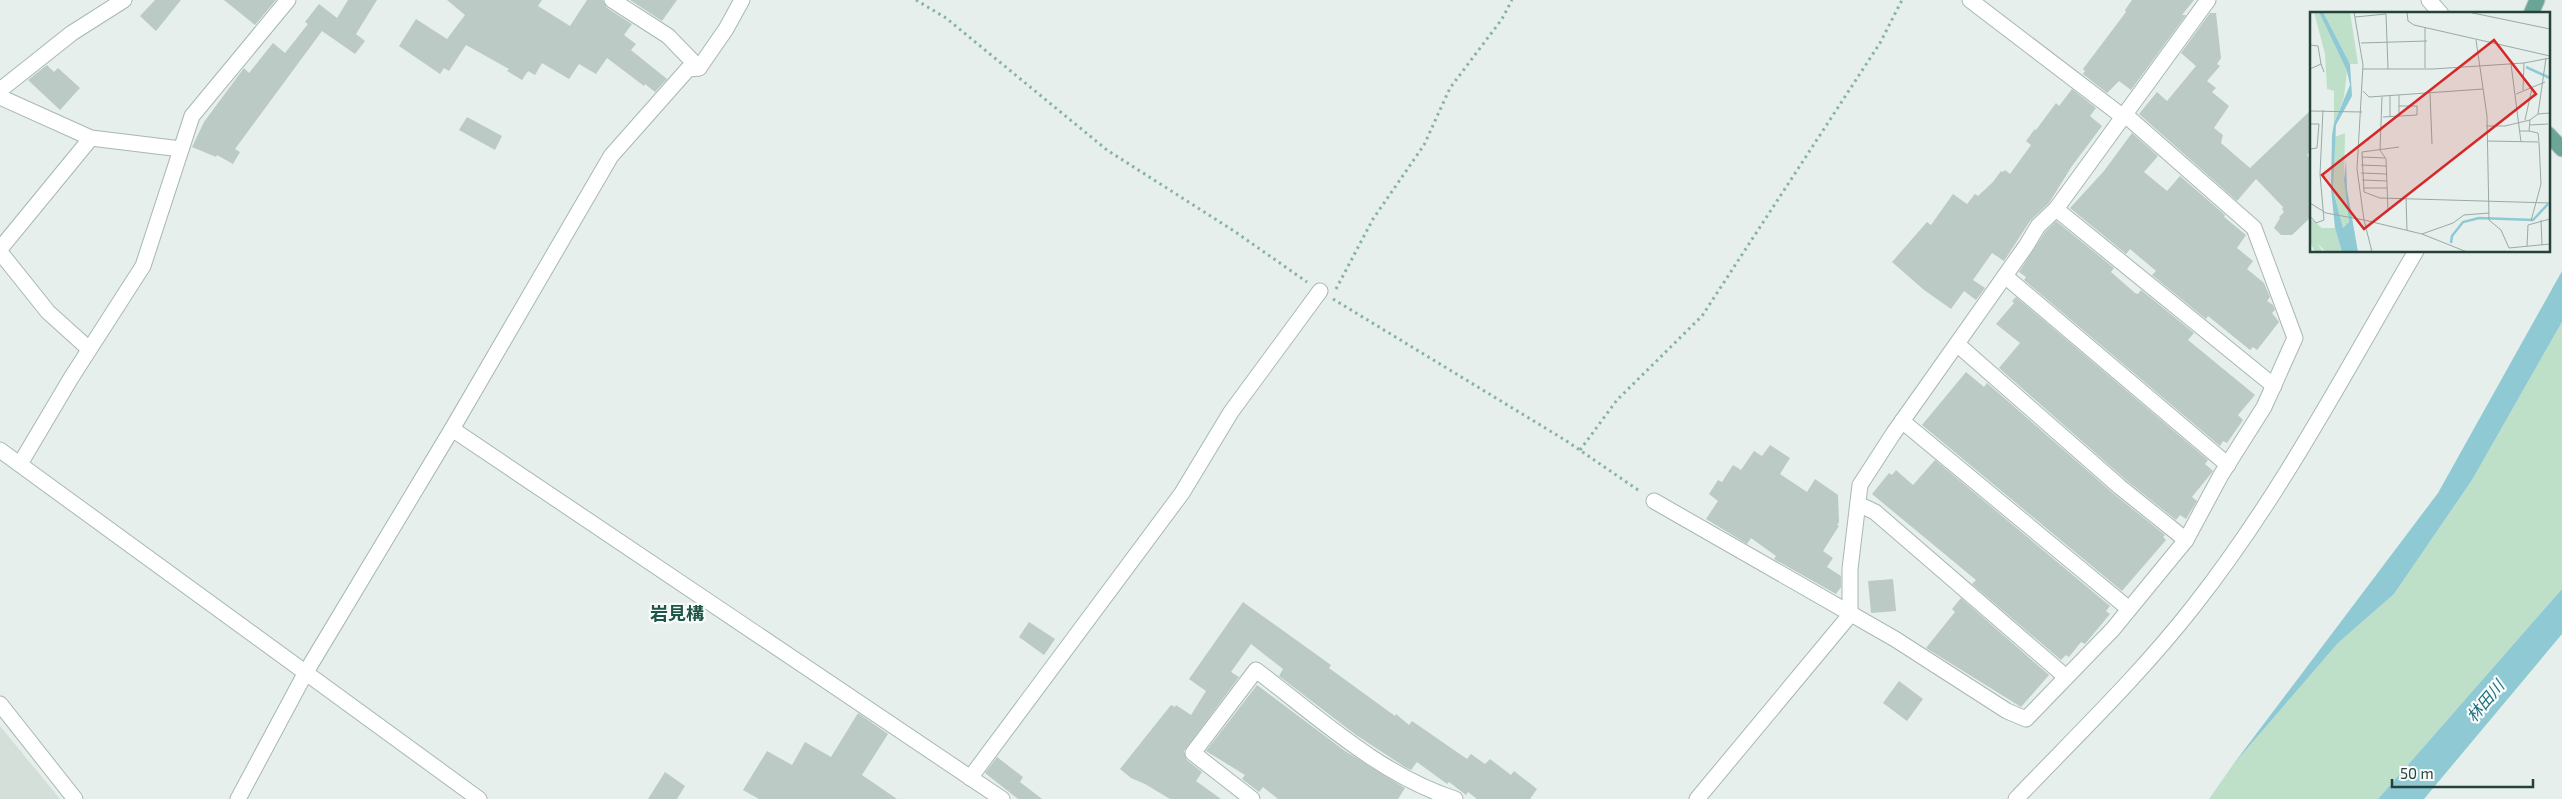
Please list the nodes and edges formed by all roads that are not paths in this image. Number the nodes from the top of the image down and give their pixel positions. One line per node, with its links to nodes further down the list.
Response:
1 (124, 0): 12 (street)
2 (288, 0): 17 (street)
3 (612, 0): 11 (street)
4 (742, 0): 11 (street)
5 (1970, 0): 14 (street)
6 (2208, 0): 14 (street)
7 (2429, 0): 9 (street)
8 (2537, 0): 10 (main road)
9 (2439, 12)
10 (2532, 12)
11 (699, 68): 28 (street)
12 (0, 90)
13 (0, 97): 16 (street)
14 (2122, 116): 19 (street); 26 (street)
15 (2550, 136): 18 (main road)
16 (90, 138): 17 (street); 20 (street)
17 (181, 149): 25 (street)
18 (2562, 150)
19 (2056, 208): 22 (street); 26 (street)
20 (0, 251): 25 (street)
21 (2415, 252): 49 (street)
22 (2004, 276): 24 (street); 31 (street)
23 (1326, 295): 40 (street)
24 (1957, 344): 27 (street); 34 (street)
25 (89, 349): 30 (street)
26 (2274, 386): 31 (street)
27 (1902, 421): 33 (street); 35 (street)
28 (452, 429): 37 (street); 40 (street)
29 (0, 450): 30 (street)
30 (20, 464): 37 (street)
31 (2228, 464): 34 (street)
32 (1654, 501): 36 (street)
33 (1858, 504): 36 (street); 38 (street)
34 (2186, 540): 35 (street)
35 (2129, 609): 38 (street)
36 (1850, 615): 38 (street); 48 (street)
37 (306, 672): 43 (street); 44 (street)
38 (2066, 677)
39 (0, 704): 42 (street)
40 (970, 778): 45 (street)
41 (1429, 795): 46 (street); 47 (street)
42 (74, 799)
43 (238, 799)
44 (478, 799)
45 (1002, 799)
46 (1252, 799)
47 (1455, 799)
48 (1697, 799)
49 (2016, 799)

